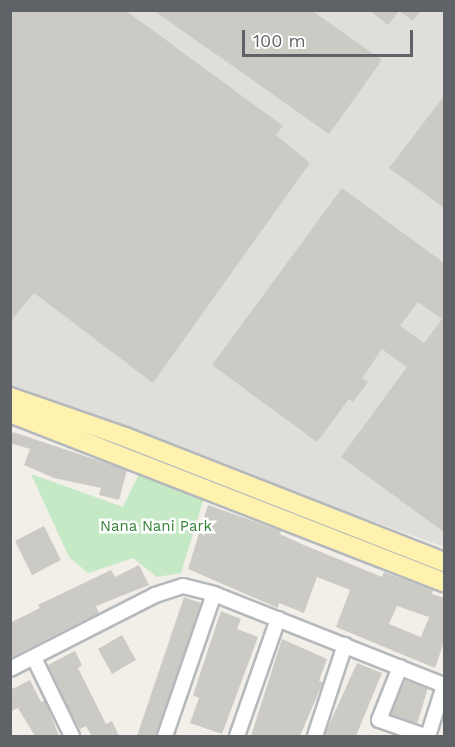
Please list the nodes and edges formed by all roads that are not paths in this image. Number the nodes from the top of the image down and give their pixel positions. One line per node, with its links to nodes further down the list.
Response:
1 (10, 397): 3 (main road)
2 (10, 413): 4 (main road)
3 (444, 562)
4 (444, 582)
5 (214, 594): 6 (street); 8 (street); 13 (street)
6 (278, 619): 7 (street); 14 (street)
7 (345, 645): 9 (street); 15 (street)
8 (34, 658): 10 (street); 12 (street)
9 (400, 667): 11 (street); 16 (street)
10 (10, 669)
11 (444, 685): 16 (street)
12 (72, 736)
13 (165, 736)
14 (237, 736)
15 (315, 736)
16 (427, 736)

